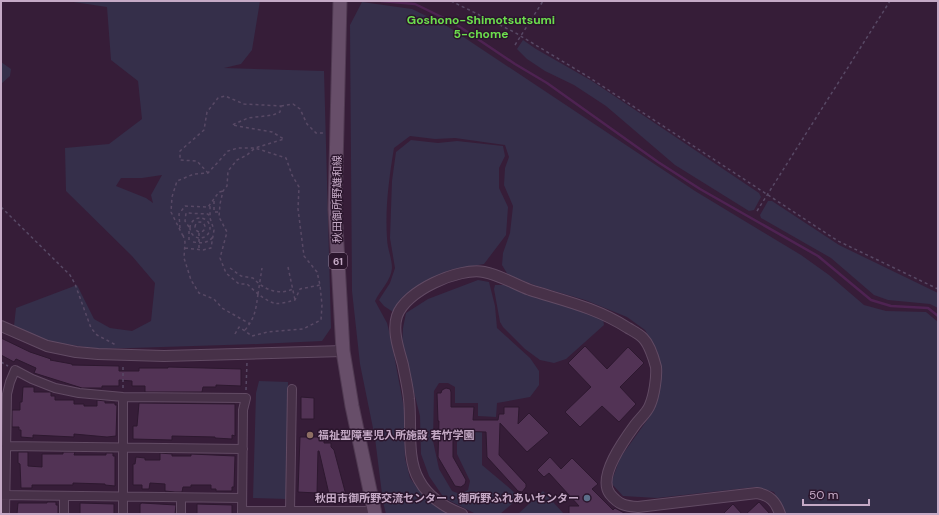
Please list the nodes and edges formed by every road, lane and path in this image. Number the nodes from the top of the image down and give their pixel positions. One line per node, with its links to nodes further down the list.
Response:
1 (451, 1): 5 (path)
2 (543, 1): 5 (path)
3 (890, 1): 12 (path)
4 (340, 3): 8 (main road, 秋田御所野雄和線 / 61)
5 (520, 36): 6 (path); 12 (path)
6 (515, 45)
7 (281, 106): 8 (path); 9 (path); 10 (path)
8 (337, 134): 49 (main road, 秋田御所野雄和線 / 61)
9 (255, 148): 10 (path); 11 (path); 40 (path)
10 (208, 173): 28 (path)
11 (223, 191): 13 (path); 17 (path)
12 (767, 195): 16 (path); 42 (path)
13 (214, 201): 14 (path); 17 (path)
14 (210, 205): 19 (path); 28 (path)
15 (1, 207): 50 (path)
16 (757, 211)
17 (219, 212): 43 (path)
18 (199, 217): 20 (path); 22 (path); 23 (path)
19 (210, 218): 23 (path); 27 (path)
20 (200, 222): 21 (path); 24 (path)
21 (205, 227): 22 (path); 25 (path)
22 (210, 227): 26 (path)
23 (189, 228): 24 (path); 29 (path); 31 (path)
24 (195, 228): 25 (path)
25 (199, 232): 29 (path)
26 (208, 234): 29 (path); 30 (path)
27 (214, 235): 30 (path); 34 (path)
28 (183, 236): 34 (path)
29 (199, 238): 33 (path)
30 (212, 238): 33 (path)
31 (189, 241)
32 (193, 242): 33 (path)
33 (199, 243): 35 (path)
34 (185, 248): 45 (path)
35 (199, 248)
36 (230, 268): 39 (path)
37 (262, 268): 39 (path)
38 (288, 268): 41 (path)
39 (259, 285): 41 (path); 43 (path)
40 (320, 285): 44 (path); 47 (path)
41 (292, 289): 44 (path)
42 (938, 289)
43 (258, 294): 44 (path); 45 (path)
44 (295, 300)
45 (250, 324): 47 (path)
46 (1, 326): 50 (street)
47 (245, 330): 48 (path)
48 (236, 334)
49 (343, 352): 50 (street); 65 (main road, 秋田御所野雄和線 / 61)
50 (127, 359): 53 (path)
51 (247, 361): 54 (path)
52 (292, 389): 63 (street)
53 (123, 397): 54 (street); 55 (street); 56 (street)
54 (246, 398): 57 (street)
55 (6, 446): 56 (street); 58 (street)
56 (123, 447): 57 (street); 60 (street)
57 (242, 449): 62 (street)
58 (3, 495): 59 (street); 66 (street)
59 (64, 496): 60 (street); 67 (street)
60 (123, 497): 61 (street); 68 (street)
61 (181, 498): 62 (street); 69 (street)
62 (242, 498): 64 (street)
63 (290, 511): 64 (street); 65 (street)
64 (242, 512)
65 (374, 513)
66 (5, 514)
67 (64, 514)
68 (123, 514)
69 (181, 514)
70 (462, 514): 71 (street)
71 (780, 514)

